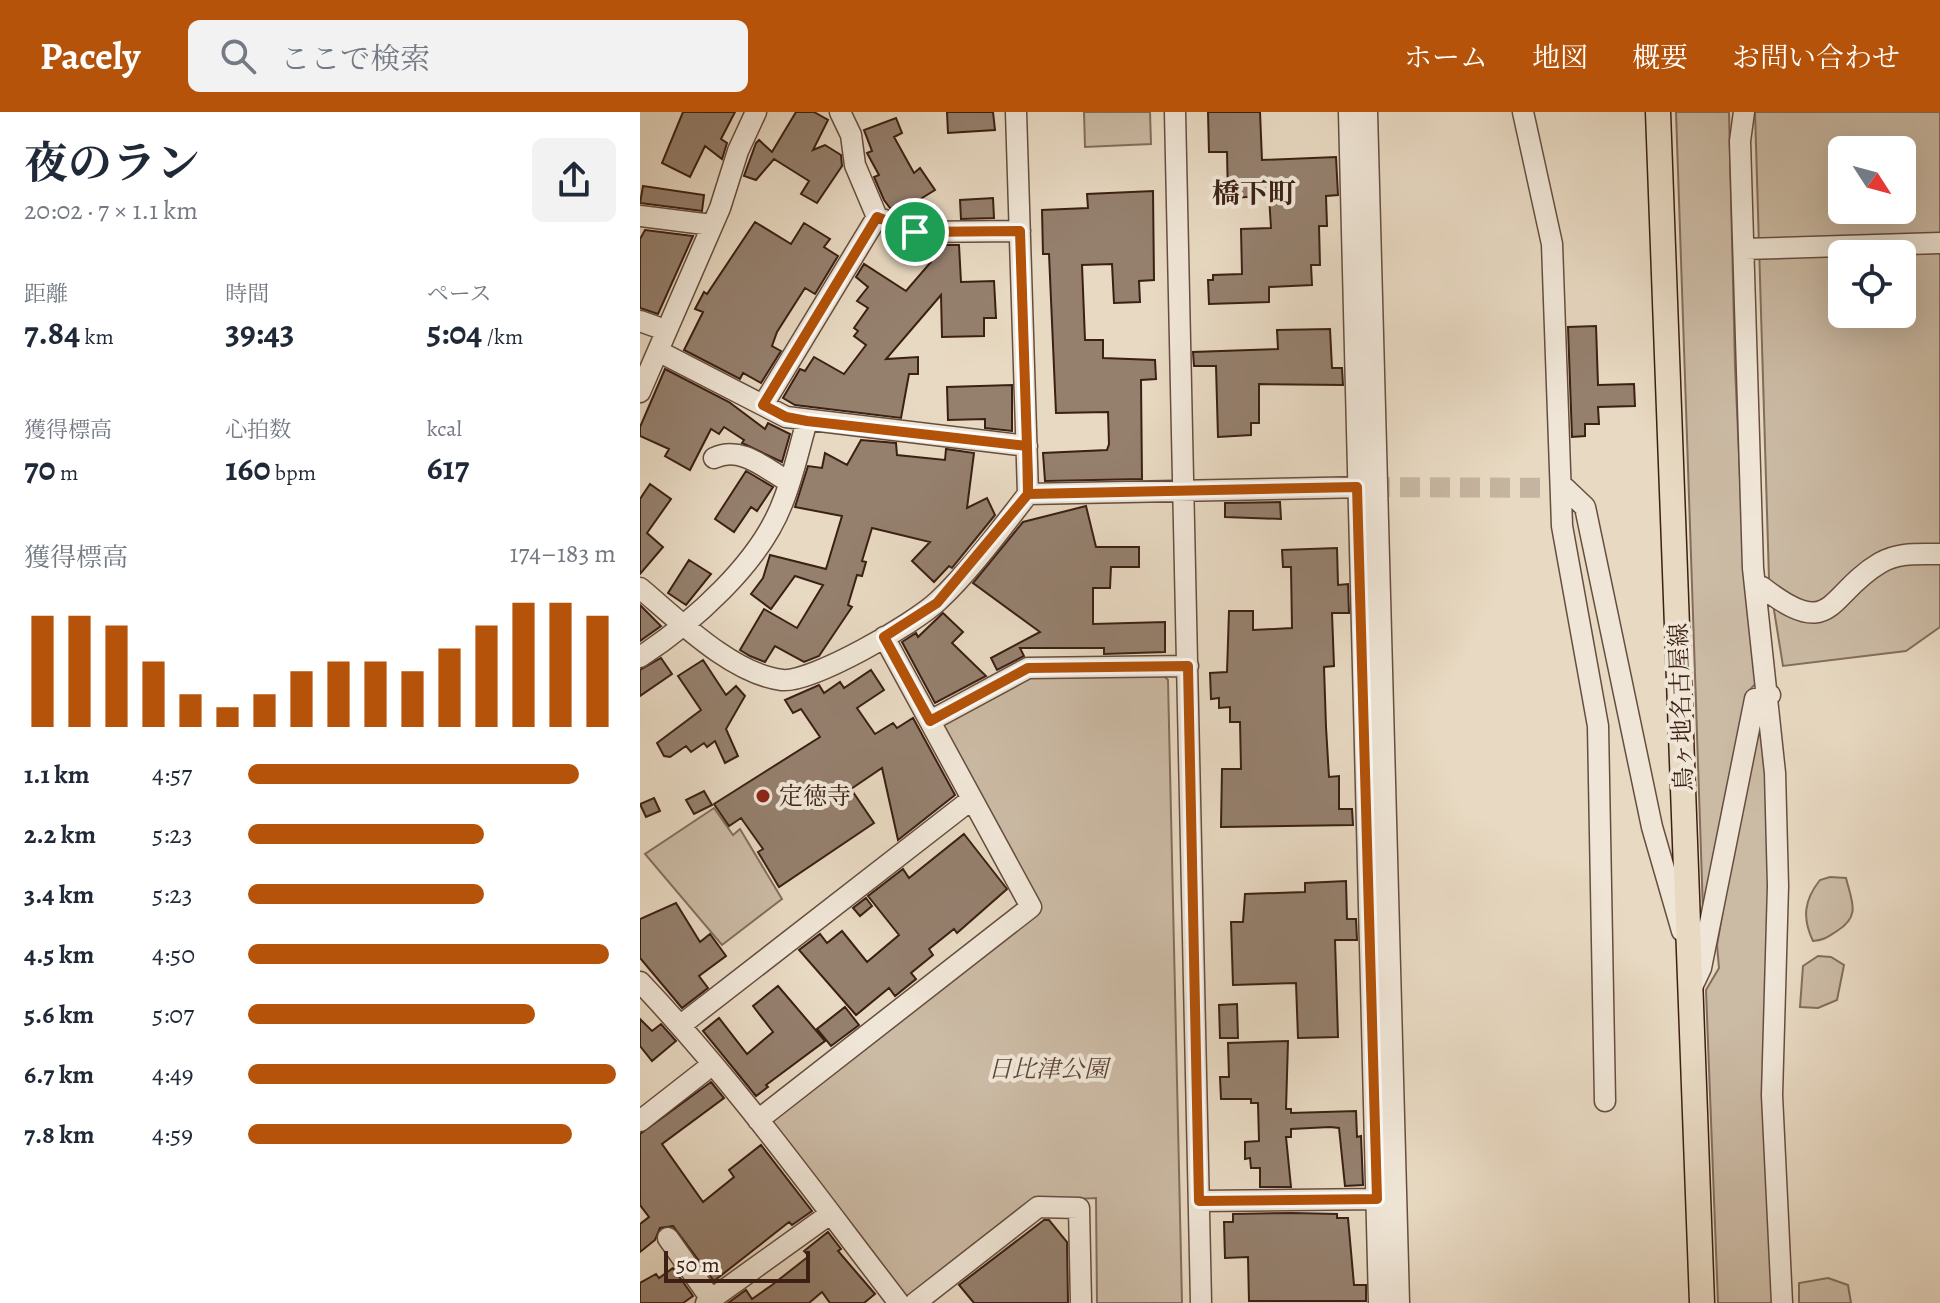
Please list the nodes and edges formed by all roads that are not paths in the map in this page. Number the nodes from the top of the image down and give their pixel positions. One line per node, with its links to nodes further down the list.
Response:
1 (756, 112): 12 (street)
2 (840, 112): 11 (street)
3 (1016, 112): 13 (street)
4 (1175, 112): 27 (street)
5 (1349, 112): 25 (street)
6 (1367, 112): 57 (street)
7 (1523, 112): 44 (street)
8 (1658, 112): 39 (main road, 鳥ヶ地名古屋線)
9 (1744, 112): 15 (street)
10 (640, 216): 12 (street)
11 (877, 217): 13 (street); 20 (street)
12 (712, 225): 17 (street)
13 (1020, 231): 22 (street)
14 (1940, 243): 15 (street)
15 (1744, 249): 31 (street)
16 (640, 321): 17 (street)
17 (665, 330): 18 (street)
18 (658, 351): 19 (street); 20 (street)
19 (640, 392)
20 (763, 405): 21 (street)
21 (807, 421): 22 (street); 24 (street)
22 (1027, 446): 28 (street)
23 (714, 458): 24 (street)
24 (789, 482): 32 (street)
25 (1363, 487): 27 (street); 47 (street)
26 (1565, 488): 39 (street)
27 (1184, 492): 28 (street); 35 (street)
28 (1028, 494): 33 (street)
29 (1940, 554): 31 (street)
30 (640, 588): 32 (street)
31 (1756, 588): 36 (street)
32 (686, 627): 33 (street); 34 (street)
33 (884, 637): 37 (street)
34 (640, 657)
35 (1188, 666): 37 (street); 48 (street)
36 (1770, 695): 41 (street); 59 (street)
37 (930, 721): 38 (street)
38 (972, 799): 42 (street); 45 (street)
39 (1691, 962): 41 (main road, 鳥ヶ地名古屋線)
40 (640, 982): 42 (street)
41 (1692, 987): 58 (main road, 鳥ヶ地名古屋線)
42 (681, 1025): 43 (street)
43 (713, 1064): 45 (street); 46 (street)
44 (1605, 1101)
45 (758, 1120): 49 (street)
46 (640, 1121)
47 (1377, 1199): 48 (street); 56 (street)
48 (1199, 1201): 55 (street)
49 (830, 1214): 51 (street); 52 (street)
50 (668, 1238): 51 (street)
51 (708, 1301)
52 (899, 1303)
53 (915, 1303): 54 (street)
54 (1081, 1303)
55 (1201, 1303)
56 (1379, 1303)
57 (1399, 1303)
58 (1702, 1303)
59 (1782, 1303)

